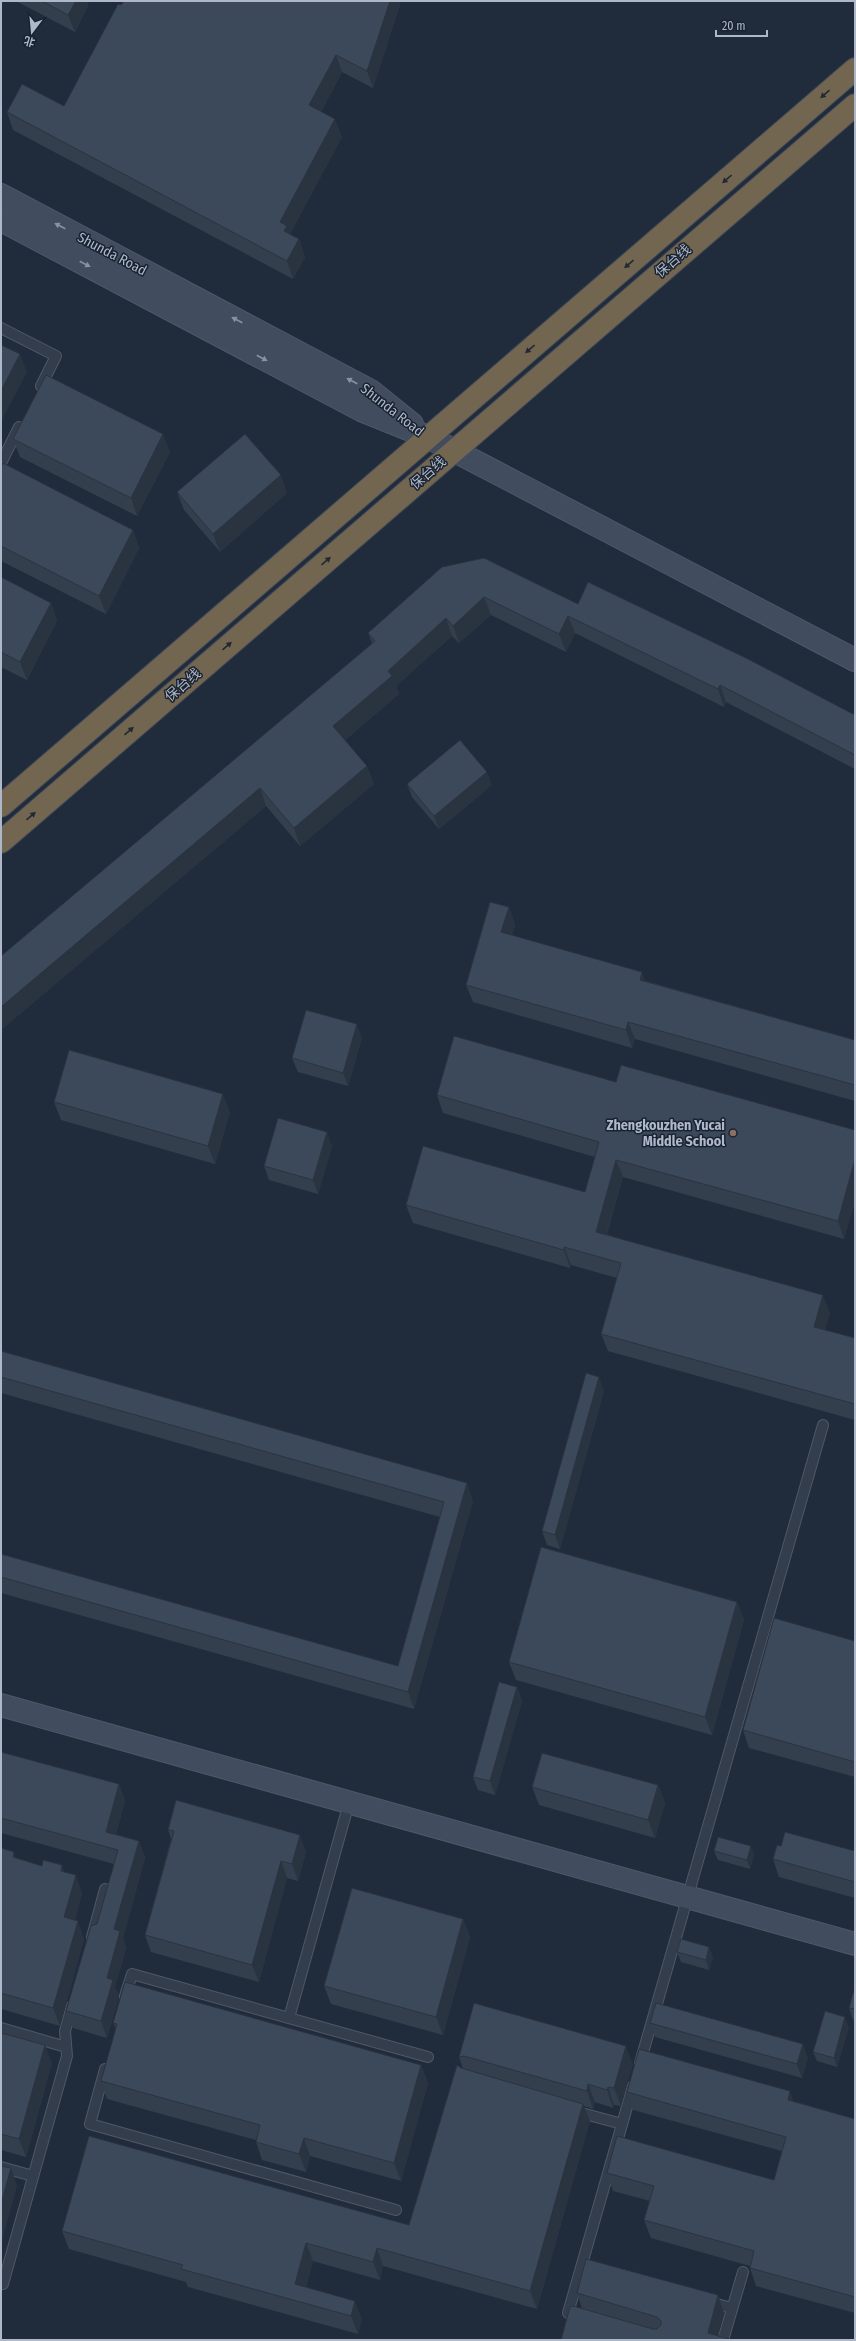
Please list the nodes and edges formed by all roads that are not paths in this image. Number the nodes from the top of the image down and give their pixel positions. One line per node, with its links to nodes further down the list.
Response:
1 (855, 69): 8 (highway, 保台线, one-way to 8)
2 (855, 105): 9 (highway, 保台线)
3 (1, 195): 8 (street, Shunda Road, one-way to 3)
4 (1, 220): 8 (street, Shunda Road, one-way to 8)
5 (1, 328): 6 (lane)
6 (36, 396)
7 (25, 416): 10 (lane)
8 (428, 437): 9 (street); 12 (highway, 保台线)
9 (454, 450): 11 (street); 13 (highway, 保台线, one-way to 9)
10 (1, 463)
11 (855, 660)
12 (1, 806)
13 (1, 842)
14 (823, 1425): 18 (lane)
15 (1, 1706): 16 (street)
16 (349, 1803): 18 (street); 23 (lane)
17 (105, 1889): 20 (lane)
18 (688, 1897): 19 (street); 29 (lane)
19 (855, 1944)
20 (88, 1949)
21 (76, 1994): 25 (lane)
22 (123, 2004): 23 (lane)
23 (289, 2018): 27 (lane)
24 (1, 2028): 25 (lane)
25 (66, 2047): 31 (lane)
26 (108, 2057): 32 (lane)
27 (428, 2057)
28 (561, 2107): 29 (lane)
29 (622, 2124): 37 (lane)
30 (1, 2167): 31 (lane)
31 (33, 2176): 34 (lane)
32 (396, 2210)
33 (743, 2272): 36 (lane)
34 (3, 2284)
35 (702, 2300): 36 (lane)
36 (732, 2308): 38 (lane)
37 (589, 2319)
38 (723, 2340)

